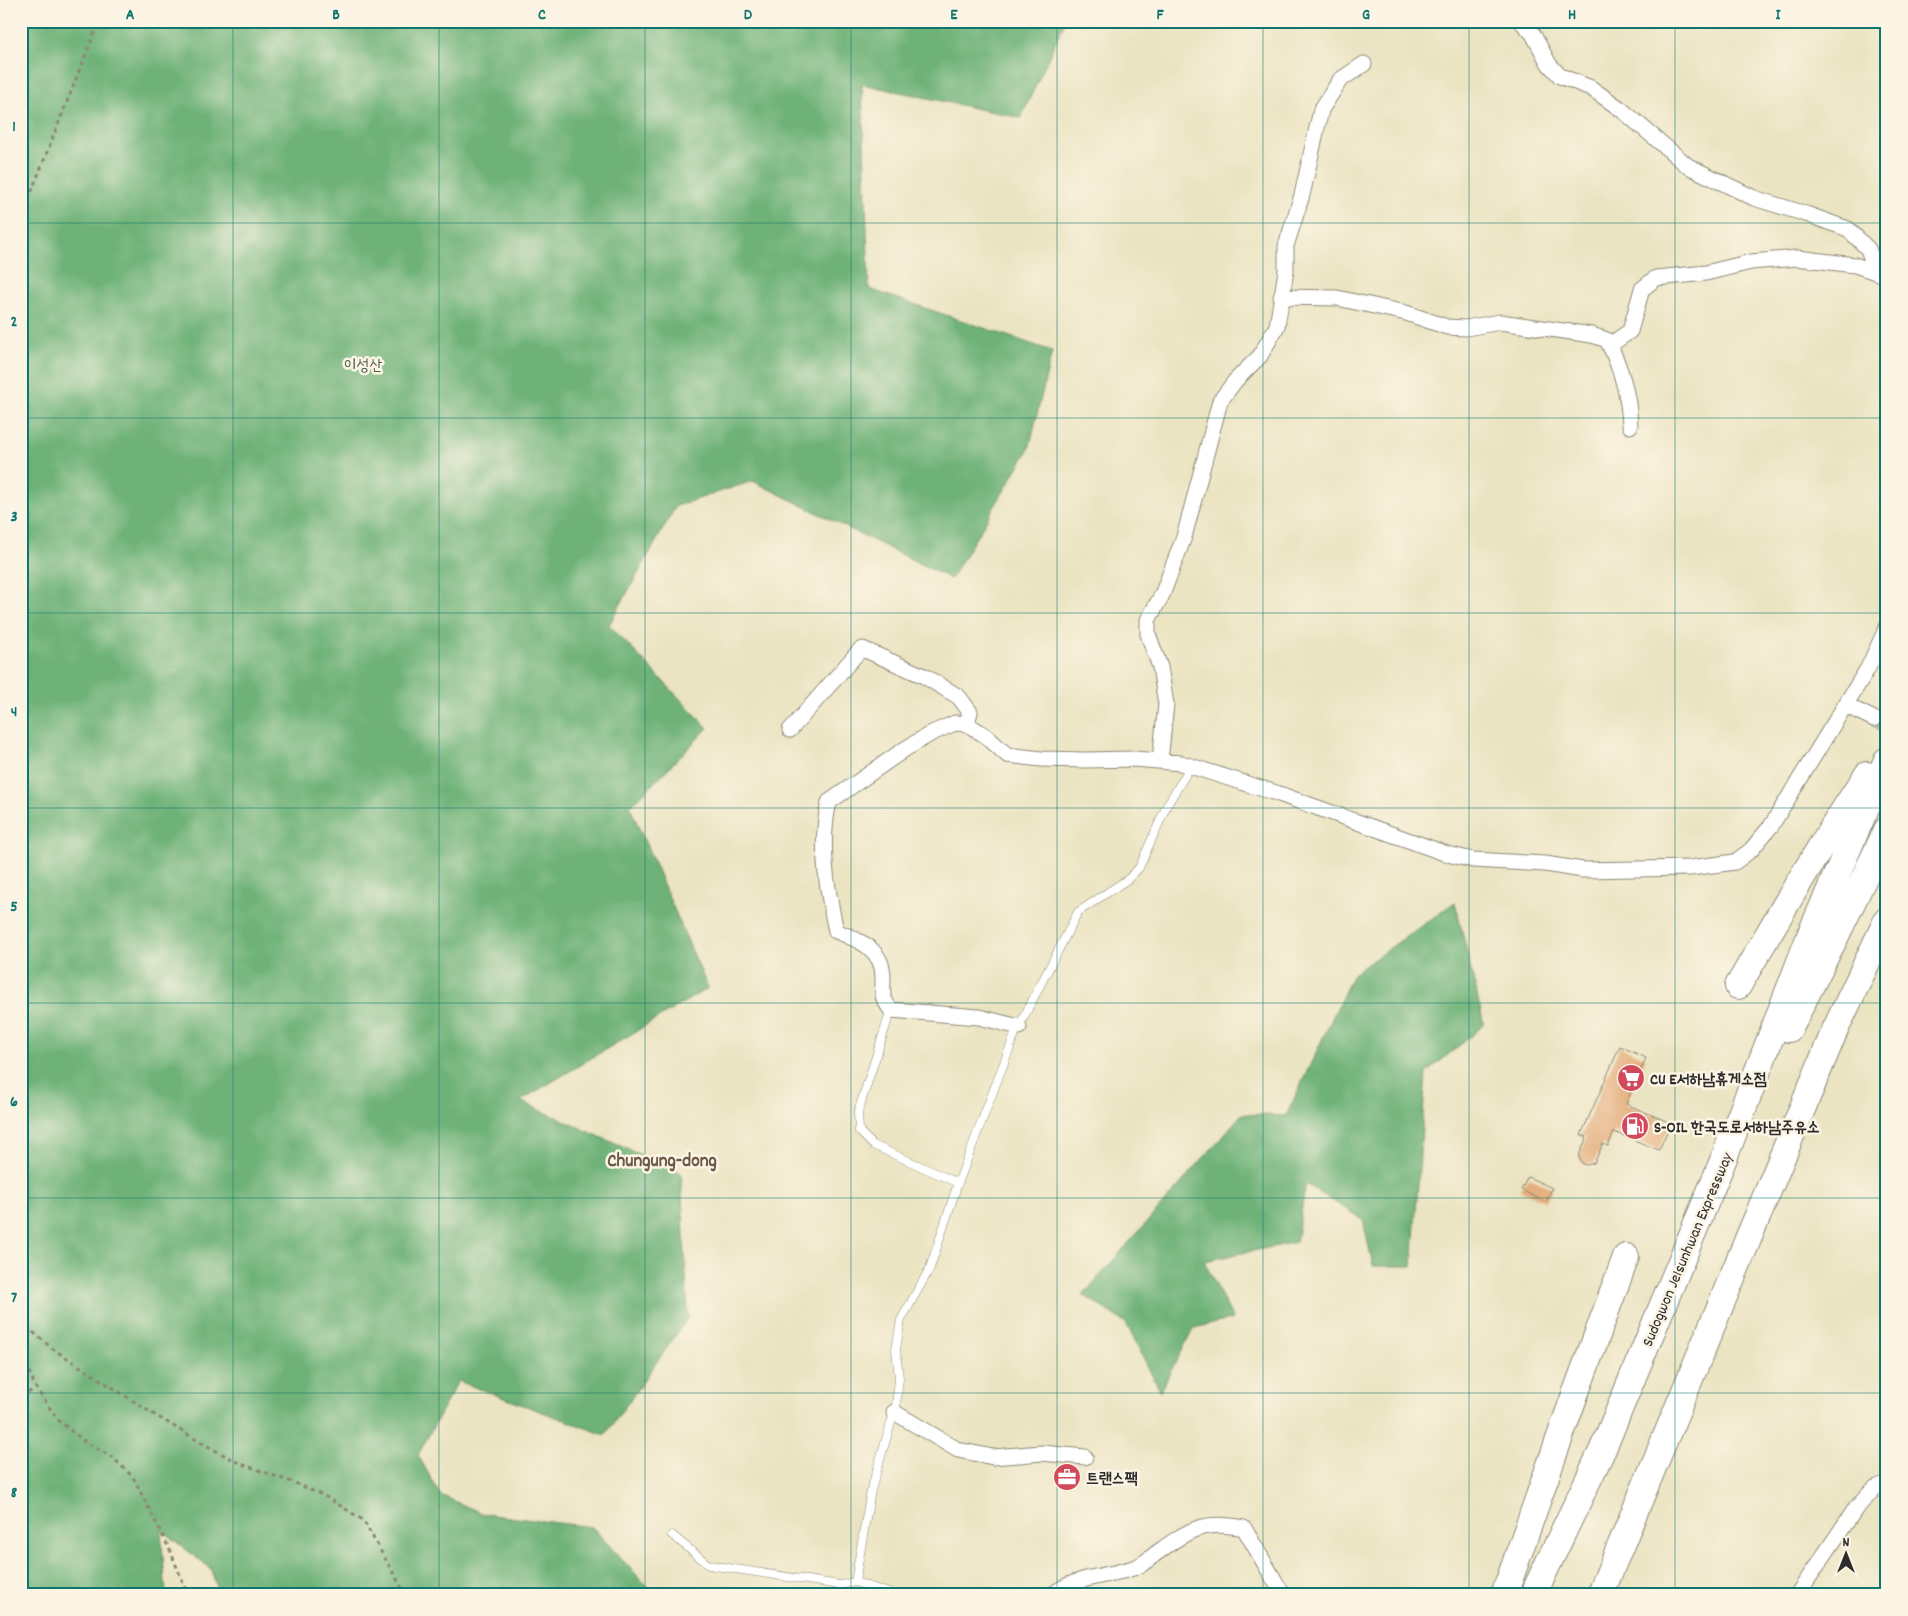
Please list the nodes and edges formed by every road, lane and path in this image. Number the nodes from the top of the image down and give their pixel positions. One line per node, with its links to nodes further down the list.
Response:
1 (99, 21): 4 (path)
2 (1521, 21): 5 (street)
3 (1364, 64): 6 (street)
4 (21, 203)
5 (1881, 274): 7 (street)
6 (1282, 297): 7 (street); 16 (street)
7 (1610, 345): 8 (street)
8 (1630, 426)
9 (1887, 627): 10 (street)
10 (1845, 705): 11 (street); 17 (street)
11 (1874, 719)
12 (967, 724): 13 (street); 16 (street); 21 (street)
13 (790, 730)
14 (1887, 745): 20 (highway)
15 (1887, 760): 23 (highway, Sudogwon Je1sunhwan Expressway)
16 (1160, 761): 17 (street)
17 (1191, 766): 22 (lane)
18 (1887, 830): 23 (highway)
19 (1887, 920): 44 (highway)
20 (1738, 986)
21 (891, 1010): 22 (street); 24 (lane)
22 (1019, 1027): 24 (lane)
23 (1724, 1158): 43 (highway, Sudogwon Je1sunhwan Expressway)
24 (958, 1183): 32 (lane)
25 (1626, 1257): 42 (highway)
26 (21, 1322): 27 (path)
27 (33, 1332): 28 (path); 38 (path)
28 (21, 1344)
29 (21, 1358): 30 (path)
30 (36, 1388): 31 (path); 37 (path)
31 (21, 1397)
32 (894, 1412): 33 (street); 36 (lane)
33 (1085, 1457)
34 (1887, 1483): 45 (street)
35 (672, 1535): 36 (lane)
36 (854, 1582): 39 (lane)
37 (188, 1595)
38 (406, 1595)
39 (895, 1595)
40 (1052, 1595): 41 (street)
41 (1283, 1595)
42 (1504, 1595)
43 (1533, 1595)
44 (1600, 1595)
45 (1797, 1595)

